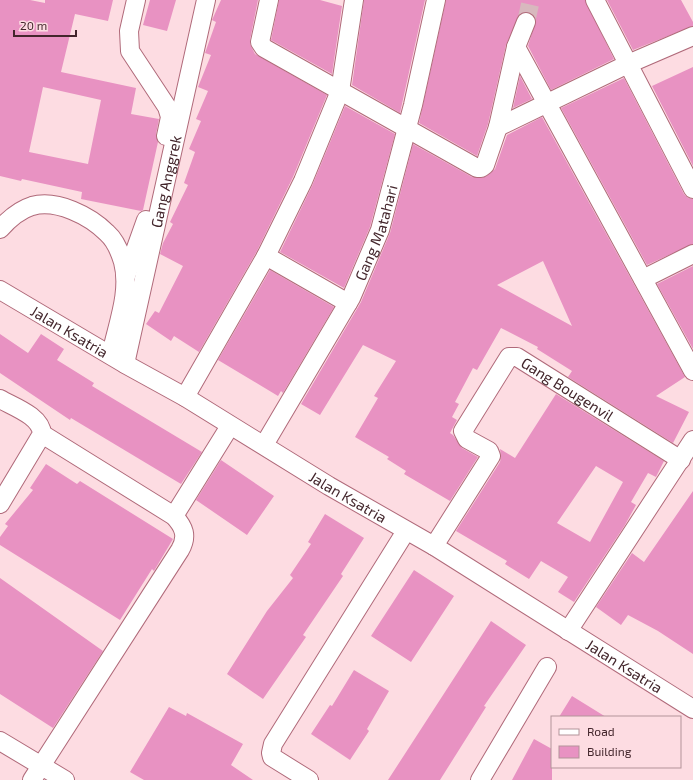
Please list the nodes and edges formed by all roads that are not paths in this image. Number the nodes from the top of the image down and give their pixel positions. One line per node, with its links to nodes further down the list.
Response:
1 (136, 0): 19 (street)
2 (206, 0): 23 (street, Gang Anggrek)
3 (269, 0): 11 (street)
4 (354, 0): 11 (street)
5 (436, 0): 14 (street, Gang Matahari)
6 (595, 0): 10 (street)
7 (526, 22): 9 (street)
8 (693, 36): 10 (street)
9 (516, 47): 12 (street); 13 (street)
10 (628, 64): 12 (street); 15 (street)
11 (340, 91): 14 (street); 18 (street)
12 (547, 103): 13 (street); 20 (street)
13 (498, 127): 14 (street)
14 (407, 130): 22 (street, Gang Matahari)
15 (693, 189)
16 (0, 229): 19 (street)
17 (693, 254): 20 (street)
18 (266, 256): 22 (street); 25 (street)
19 (126, 276): 23 (street)
20 (643, 279): 24 (street)
21 (0, 290): 23 (street, Jalan Ksatria)
22 (348, 303): 30 (street, Gang Matahari)
23 (118, 359): 25 (street, Jalan Ksatria)
24 (693, 371)
25 (186, 397): 27 (street, Jalan Ksatria)
26 (0, 399): 28 (street)
27 (230, 426): 30 (street, Jalan Ksatria); 33 (street)
28 (42, 434): 32 (street); 33 (street)
29 (693, 440): 31 (street)
30 (264, 445): 34 (street, Jalan Ksatria)
31 (681, 460): 35 (street, Gang Bougenvil); 36 (street)
32 (0, 504)
33 (174, 516): 40 (street)
34 (406, 531): 35 (street, Jalan Ksatria); 42 (street)
35 (434, 546): 36 (street, Jalan Ksatria)
36 (568, 632): 38 (street, Jalan Ksatria)
37 (547, 667): 43 (street)
38 (693, 709)
39 (0, 741): 40 (street)
40 (37, 772): 41 (street)
41 (65, 780)
42 (309, 780)
43 (480, 780)

